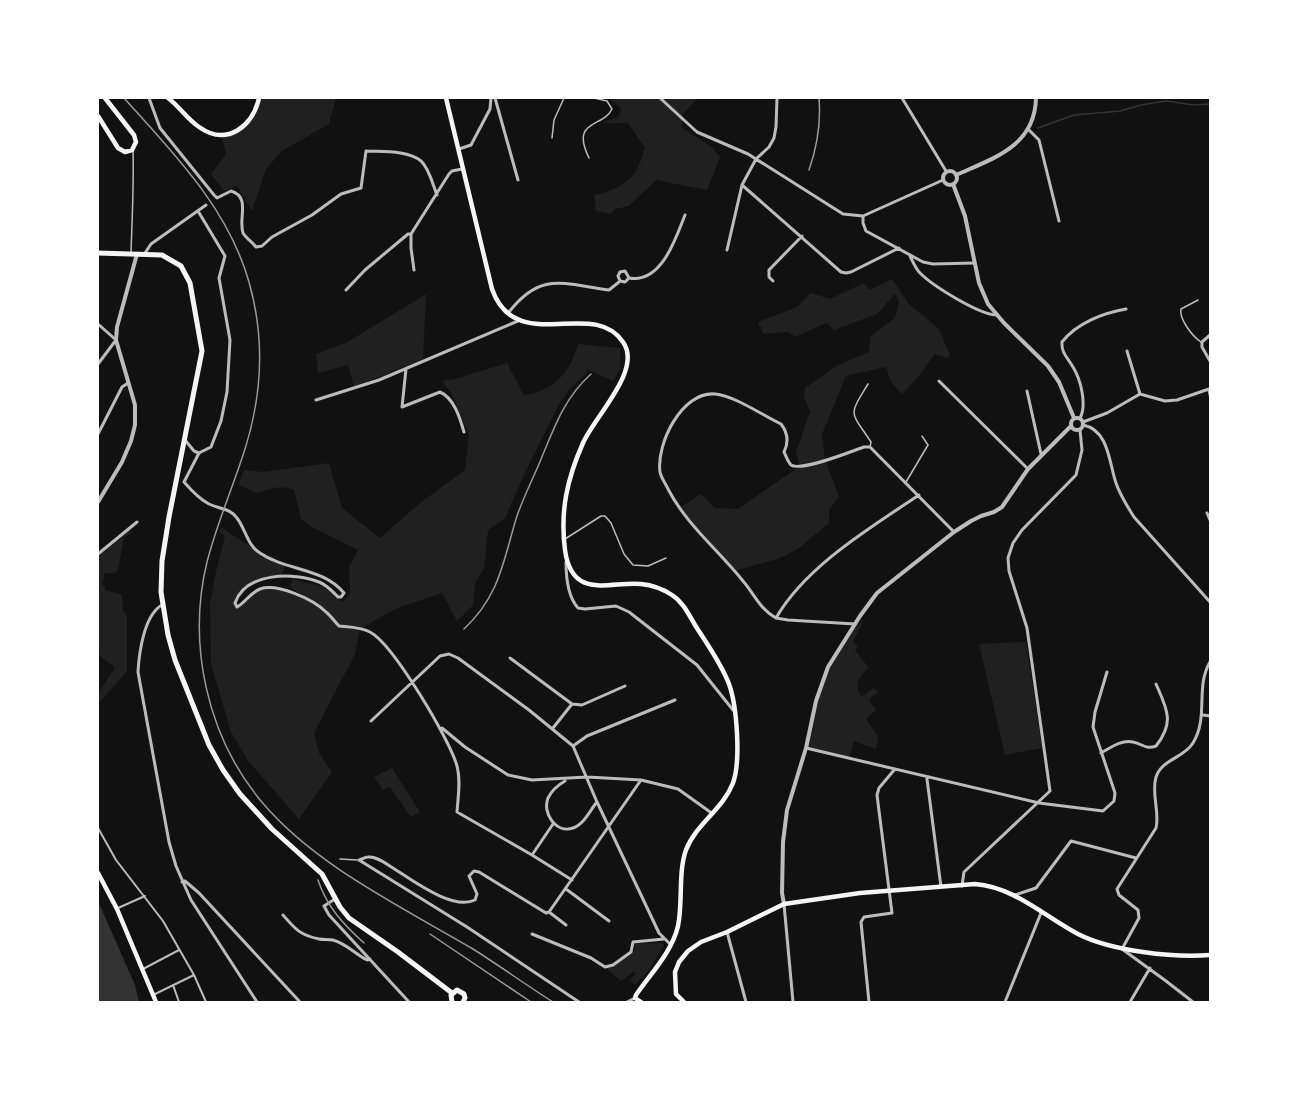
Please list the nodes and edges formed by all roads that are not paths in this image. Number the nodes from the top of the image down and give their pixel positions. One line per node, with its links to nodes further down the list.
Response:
1 (105, 98): 17 (main road)
2 (149, 98): 27 (street)
3 (168, 98): 4 (main road)
4 (259, 98)
5 (446, 98): 16 (main road)
6 (493, 98): 16 (street); 23 (street)
7 (564, 98): 15 (lane)
8 (594, 98): 18 (lane)
9 (660, 98): 19 (street)
10 (777, 98): 19 (street)
11 (902, 98): 21 (street)
12 (1036, 98): 14 (street)
13 (98, 116): 17 (main road)
14 (1029, 130): 22 (street); 32 (street)
15 (552, 138)
16 (459, 149): 20 (main road)
17 (132, 150): 39 (lane)
18 (589, 158)
19 (756, 159): 26 (street); 31 (street)
20 (464, 169): 27 (street); 49 (main road)
21 (946, 171): 22 (street); 24 (street)
22 (956, 175): 25 (street)
23 (518, 180)
24 (943, 180): 25 (street); 31 (street)
25 (953, 184): 41 (street)
26 (742, 185): 34 (street); 36 (street)
27 (437, 195): 33 (street)
28 (206, 205): 29 (street)
29 (198, 211): 38 (street); 77 (street)
30 (685, 214): 43 (street)
31 (863, 216): 35 (street)
32 (1059, 221)
33 (411, 234): 42 (street); 46 (street)
34 (802, 236): 35 (street); 45 (street)
35 (899, 248): 40 (street)
36 (727, 250)
37 (98, 253): 39 (main road)
38 (145, 253): 39 (main road); 75 (main road)
39 (134, 254): 54 (street)
40 (909, 255): 41 (street); 50 (street)
41 (974, 262): 50 (street)
42 (414, 270)
43 (630, 278): 44 (street); 44 (street)
44 (620, 281): 49 (street)
45 (772, 281)
46 (346, 290)
47 (1198, 300): 55 (lane)
48 (1126, 309): 69 (street)
49 (508, 314): 51 (main road)
50 (996, 315): 68 (street)
51 (520, 320): 59 (street); 89 (main road)
52 (98, 324): 54 (street)
53 (1210, 335): 55 (street)
54 (116, 340): 58 (street); 61 (street)
55 (1202, 342): 57 (street)
56 (1127, 351): 65 (street)
57 (1210, 361)
58 (98, 364)
59 (406, 369): 67 (street); 72 (street)
60 (939, 381): 79 (street)
61 (128, 383): 73 (street); 84 (street)
62 (868, 384): 76 (lane)
63 (1210, 388): 65 (street); 66 (street)
64 (1027, 391): 78 (street)
65 (1140, 394): 69 (street)
66 (1210, 395)
67 (316, 400)
68 (1074, 418): 69 (street); 70 (street)
69 (1082, 422): 71 (street); 93 (street)
70 (1071, 426): 71 (street); 78 (street)
71 (1080, 430): 120 (street)
72 (464, 432)
73 (98, 434)
74 (922, 436): 82 (lane)
75 (184, 439): 77 (street); 80 (main road)
76 (870, 447): 82 (street); 95 (street)
77 (199, 453): 81 (street)
78 (1041, 454): 79 (street)
79 (1028, 469): 88 (street)
80 (176, 481): 81 (street); 94 (main road)
81 (184, 482): 100 (street)
82 (906, 483): 83 (street)
83 (919, 495): 88 (street); 95 (street)
84 (98, 502)
85 (1207, 513): 86 (street)
86 (1210, 520)
87 (137, 522): 90 (street)
88 (954, 532): 96 (street)
89 (564, 540): 91 (main road); 92 (lane)
90 (98, 554)
91 (566, 558): 105 (street); 105 (main road)
92 (666, 558)
93 (1210, 602)
94 (162, 605): 131 (street); 138 (main road)
95 (776, 618): 96 (street)
96 (855, 624): 112 (street)
97 (510, 658): 104 (street)
98 (1210, 662): 106 (street)
99 (1107, 672): 113 (street)
100 (411, 682): 108 (street); 109 (street); 110 (street)
101 (1156, 684): 113 (street)
102 (625, 686): 104 (street)
103 (675, 700): 111 (street)
104 (572, 704): 110 (street)
105 (734, 712): 121 (main road)
106 (1203, 715): 107 (street); 126 (street)
107 (1210, 716)
108 (370, 721)
109 (440, 727): 117 (street); 125 (street)
110 (553, 728): 111 (street)
111 (573, 746): 115 (street)
112 (806, 748): 114 (street); 139 (street)
113 (1101, 753): 120 (street)
114 (895, 769): 116 (street); 135 (street)
115 (587, 777): 117 (street); 118 (street); 119 (street)
116 (927, 778): 120 (street); 133 (street)
117 (567, 780): 122 (street)
118 (641, 780): 121 (street); 123 (street)
119 (597, 802): 122 (street); 123 (street)
120 (1039, 803): 132 (street)
121 (712, 814): 149 (main road)
122 (554, 823): 125 (street)
123 (608, 827): 130 (street); 148 (street)
124 (98, 828): 137 (street)
125 (532, 855): 130 (street)
126 (1136, 858): 136 (street); 150 (street)
127 (340, 859): 128 (lane)
128 (359, 860): 141 (street); 170 (street)
129 (98, 873): 140 (main road)
130 (572, 880): 134 (street)
131 (182, 882): 165 (street); 166 (street)
132 (962, 886): 133 (main road); 136 (main road)
133 (941, 887): 135 (main road)
134 (566, 889): 141 (street); 144 (street)
135 (889, 891): 139 (main road); 176 (street)
136 (1014, 895): 142 (main road)
137 (145, 896): 140 (street); 151 (street)
138 (333, 901): 153 (street); 158 (main road)
139 (784, 904): 146 (main road); 175 (street)
140 (117, 909): 155 (main road)
141 (549, 912): 145 (street)
142 (1041, 913): 150 (main road); 177 (street)
143 (284, 915): 153 (street)
144 (609, 921)
145 (566, 925)
146 (727, 932): 161 (main road); 174 (street)
147 (532, 934): 148 (street)
148 (664, 939): 149 (street)
149 (671, 945): 160 (main road)
150 (1122, 949): 152 (main road); 154 (street)
151 (179, 950): 155 (street); 156 (street)
152 (1210, 955)
153 (370, 959): 167 (street)
154 (1150, 968): 178 (street); 179 (street)
155 (143, 969): 159 (main road)
156 (194, 975): 157 (street); 164 (street)
157 (173, 985): 159 (street); 163 (street)
158 (452, 993): 168 (main road); 169 (main road)
159 (153, 995): 162 (main road)
160 (635, 998): 171 (street); 172 (main road)
161 (677, 1000): 173 (main road)
162 (156, 1002)
163 (179, 1002)
164 (206, 1002)
165 (257, 1002)
166 (300, 1002)
167 (409, 1002)
168 (452, 1002)
169 (465, 1002)
170 (579, 1002)
171 (627, 1002)
172 (641, 1002)
173 (684, 1002)
174 (746, 1002)
175 (793, 1002)
176 (869, 1002)
177 (1005, 1002)
178 (1130, 1002)
179 (1193, 1002)

